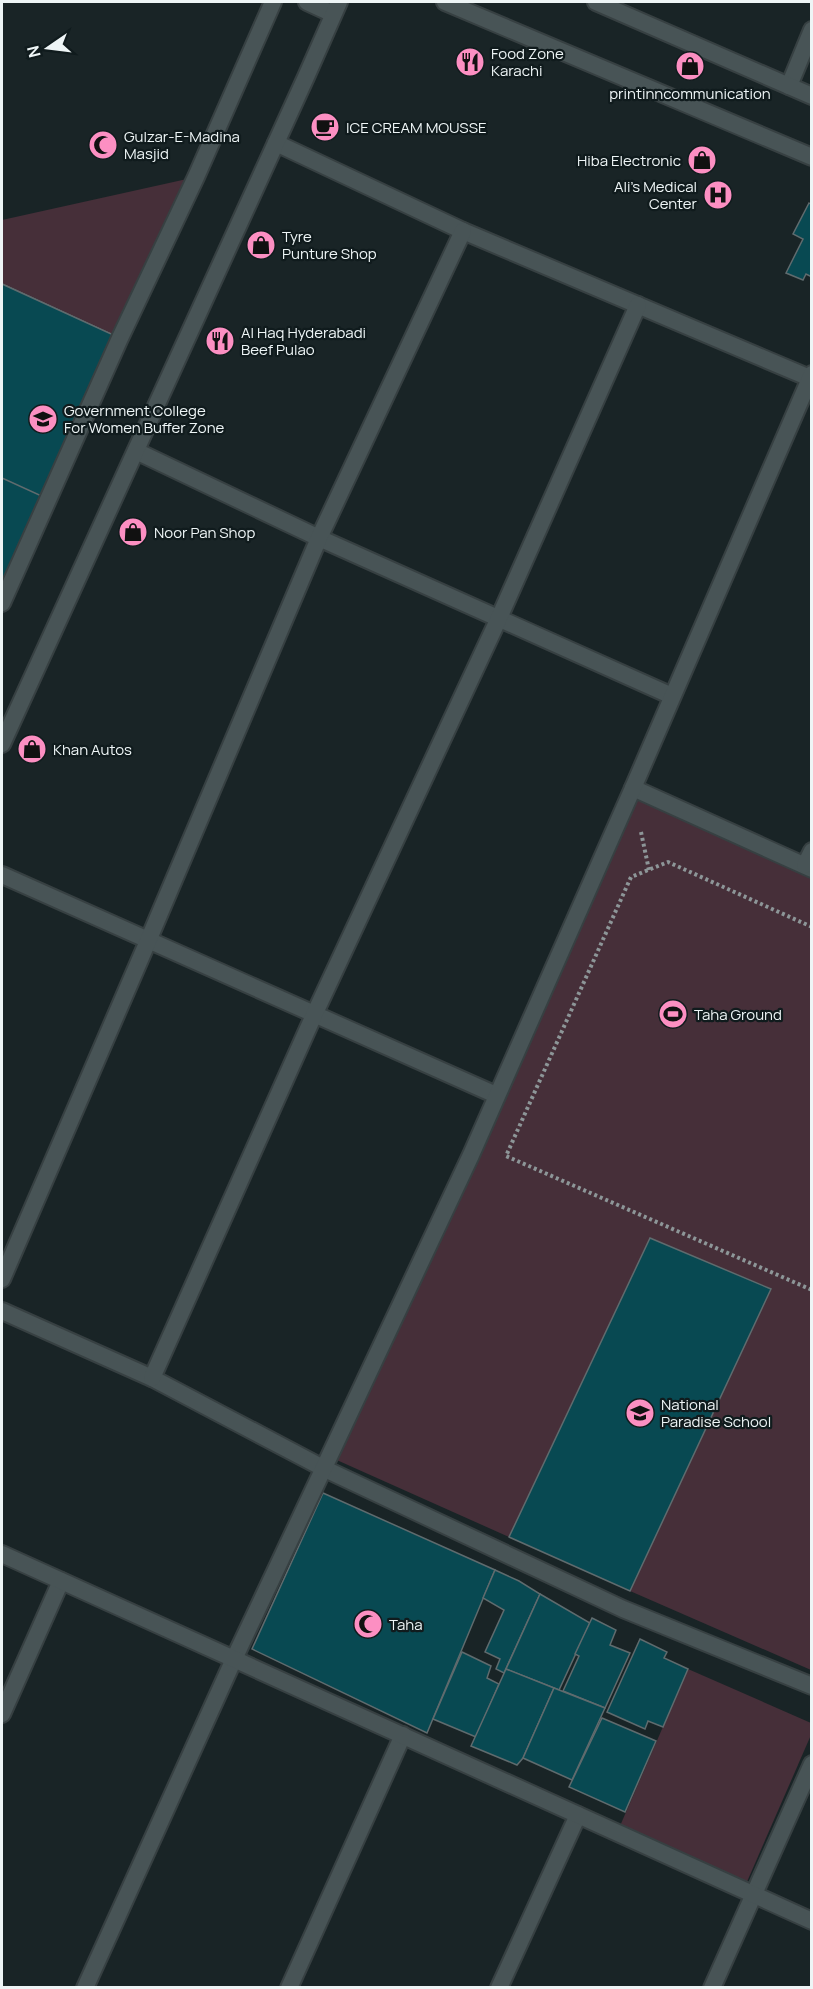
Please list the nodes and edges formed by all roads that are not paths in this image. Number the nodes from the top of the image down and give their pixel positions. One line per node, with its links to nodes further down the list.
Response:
1 (273, 2): 16 (street)
2 (307, 2): 5 (street)
3 (445, 2): 10 (street)
4 (596, 2): 7 (street)
5 (336, 8): 9 (street)
6 (812, 30): 7 (street)
7 (789, 86): 8 (street)
8 (812, 96)
9 (276, 143): 11 (street); 14 (street)
10 (812, 157)
11 (463, 231): 12 (street); 15 (street)
12 (638, 305): 13 (street); 17 (street)
13 (811, 377): 18 (street)
14 (136, 451): 15 (street); 19 (street)
15 (319, 538): 17 (street); 23 (street)
16 (2, 603)
17 (499, 618): 18 (street); 24 (street)
18 (672, 696): 20 (street)
19 (2, 744)
20 (633, 788): 21 (street); 25 (street)
21 (809, 862)
22 (2, 876): 23 (street)
23 (148, 941): 24 (street); 26 (street)
24 (314, 1015): 25 (street); 28 (street)
25 (496, 1095): 29 (street)
26 (2, 1280)
27 (2, 1311): 28 (street)
28 (152, 1378): 29 (street)
29 (325, 1468): 32 (street); 33 (street)
30 (2, 1554): 31 (street)
31 (61, 1581): 32 (street); 34 (street)
32 (234, 1659): 35 (street); 40 (street)
33 (812, 1686)
34 (2, 1714)
35 (403, 1735): 37 (street); 41 (street)
36 (812, 1764): 38 (street)
37 (578, 1815): 38 (street); 42 (street)
38 (754, 1895): 39 (street); 43 (street)
39 (812, 1921)
40 (85, 1988)
41 (289, 1988)
42 (500, 1988)
43 (712, 1988)

